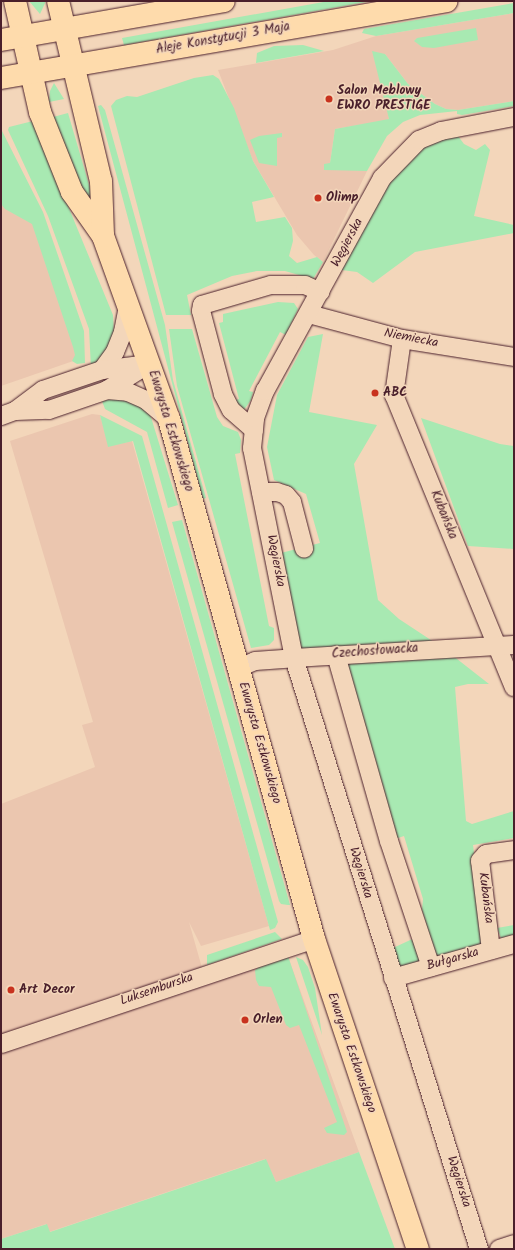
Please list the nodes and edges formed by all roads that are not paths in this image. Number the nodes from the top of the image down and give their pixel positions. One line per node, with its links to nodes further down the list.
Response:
1 (15, 1): 6 (main road, Ewarysta Estkowskiego)
2 (58, 1): 5 (main road, Ewarysta Estkowskiego)
3 (224, 1): 5 (main road)
4 (446, 1): 8 (main road, Aleje Konstytucji 3 Maja)
5 (65, 29): 6 (main road); 8 (main road, Ewarysta Estkowskiego)
6 (23, 36): 7 (main road); 9 (main road, Ewarysta Estkowskiego)
7 (1, 40)
8 (74, 65): 9 (main road, Aleje Konstytucji 3 Maja); 12 (main road, Ewarysta Estkowskiego)
9 (30, 73): 10 (main road, Aleje Konstytucji 3 Maja); 12 (main road, Ewarysta Estkowskiego)
10 (1, 78)
11 (514, 117): 13 (street, Węgierska)
12 (103, 236): 14 (main road, Ewarysta Estkowskiego)
13 (321, 292): 15 (street, Węgierska); 23 (street)
14 (128, 306): 18 (main road, Ewarysta Estkowskiego); 19 (street)
15 (309, 314): 16 (street, Niemiecka); 23 (street, Węgierska)
16 (402, 339): 17 (street, Niemiecka); 26 (street, Kubańska)
17 (514, 357)
18 (149, 364): 19 (street); 20 (street); 22 (main road, Ewarysta Estkowskiego)
19 (102, 370): 21 (street)
20 (107, 390): 21 (street); 22 (street)
21 (8, 414)
22 (169, 419): 29 (main road, Ewarysta Estkowskiego)
23 (254, 430): 24 (street, Węgierska)
24 (261, 492): 25 (street); 28 (street, Węgierska)
25 (304, 548)
26 (505, 646): 27 (street, Czechosłowacka); 30 (street, Kubańska)
27 (336, 655): 28 (street, Czechosłowacka); 35 (street)
28 (294, 658): 29 (street, Czechosłowacka); 36 (street, Węgierska)
29 (238, 668): 32 (main road, Ewarysta Estkowskiego)
30 (514, 687)
31 (514, 850): 34 (street, Kubańska)
32 (314, 939): 37 (street, Luksemburska); 39 (main road, Ewarysta Estkowskiego)
33 (514, 944): 34 (street, Bułgarska)
34 (491, 950): 35 (street, Bułgarska)
35 (431, 967): 36 (street, Bułgarska)
36 (393, 978): 40 (street, Węgierska)
37 (1, 1044)
38 (514, 1244): 41 (street)
39 (418, 1249)
40 (479, 1249)
41 (499, 1249)

